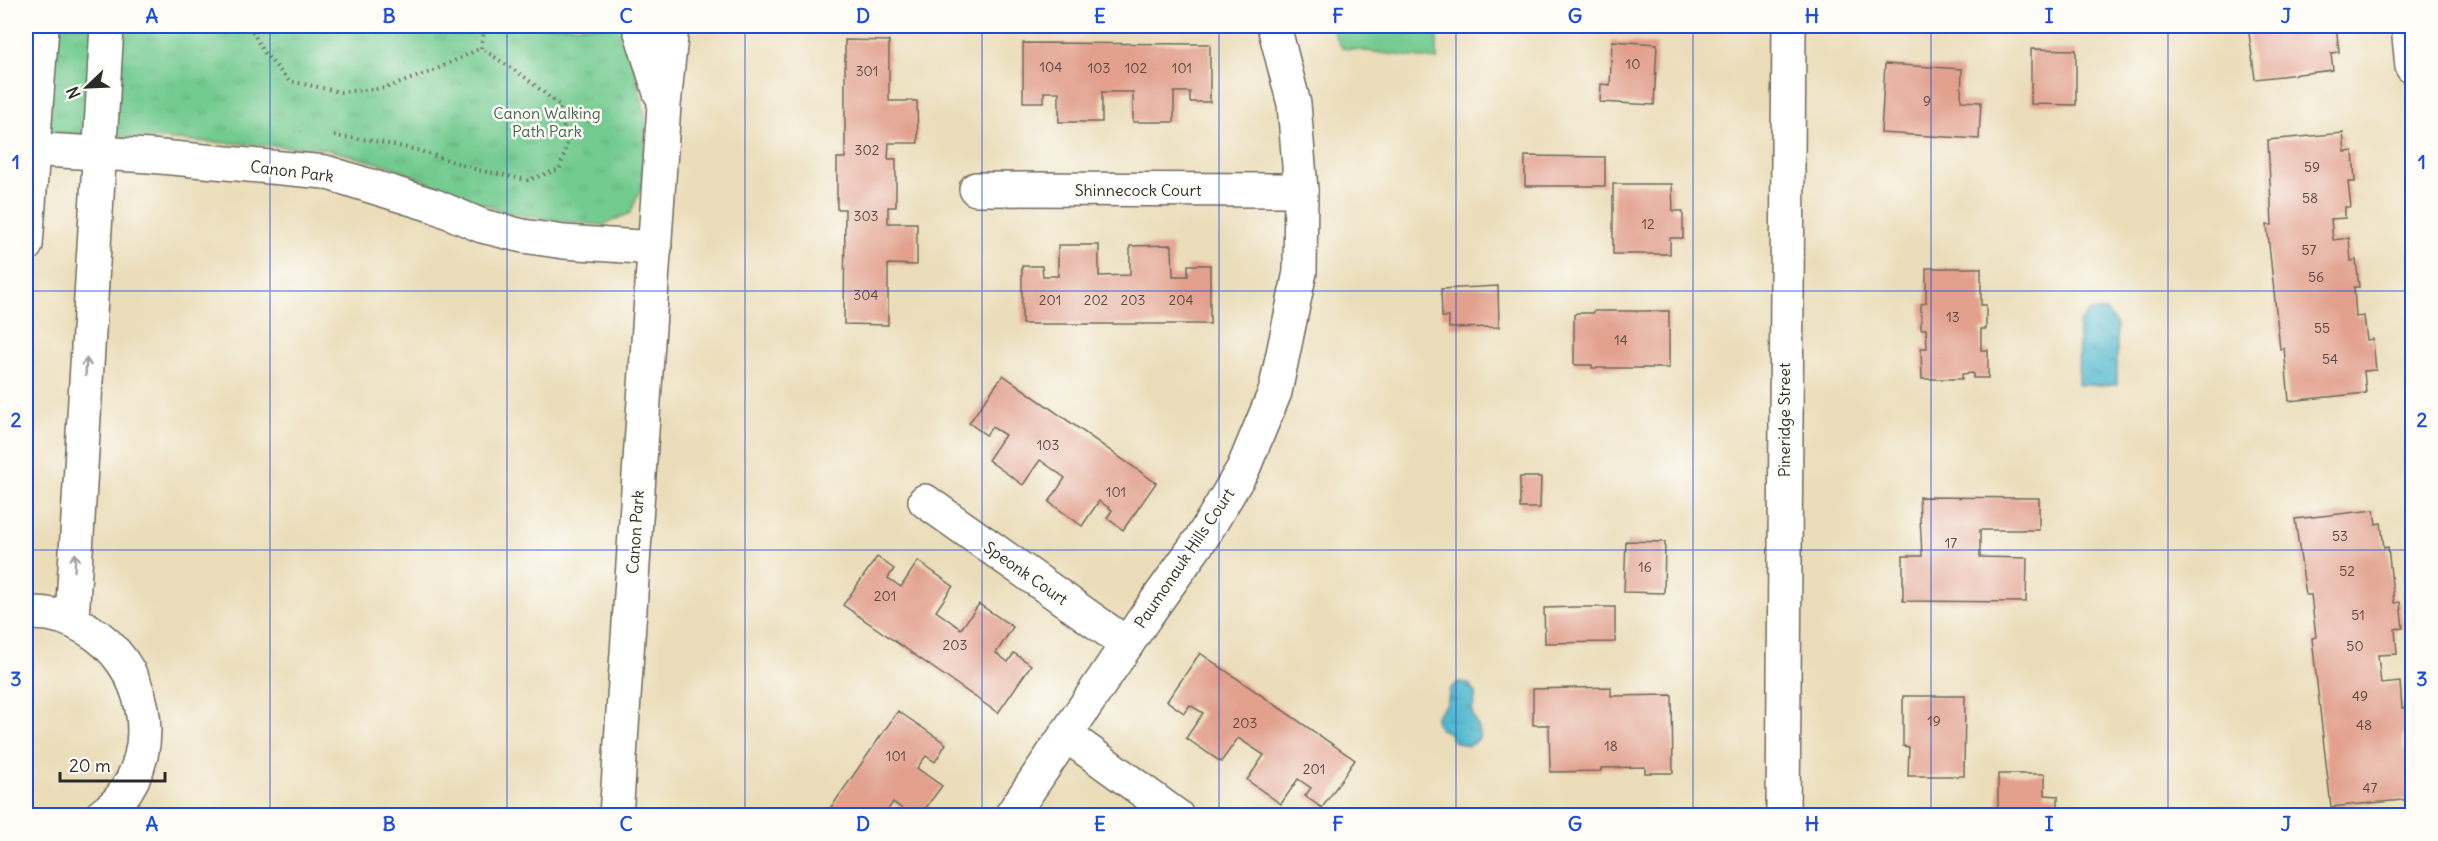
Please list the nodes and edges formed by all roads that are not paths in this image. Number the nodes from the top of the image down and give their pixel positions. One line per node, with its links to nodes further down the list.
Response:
1 (42, 26): 10 (street)
2 (107, 26): 11 (street)
3 (639, 26): 9 (street)
4 (672, 26): 9 (street, Canon Park)
5 (1274, 26): 13 (street, Paumonauk Hills Court)
6 (1789, 26): 25 (street, Pineridge Street)
7 (2409, 26): 8 (street)
8 (2412, 67)
9 (664, 105): 15 (street, Canon Park)
10 (29, 149): 11 (street, Canon Park); 14 (street)
11 (100, 153): 15 (street, Canon Park); 18 (street, one-way to 11)
12 (976, 189): 13 (street, Shinnecock Court)
13 (1301, 190): 19 (street, Paumonauk Hills Court)
14 (26, 245)
15 (655, 248): 22 (street, Canon Park)
16 (925, 501): 19 (street, Speonk Court)
17 (26, 614): 18 (street)
18 (72, 620): 21 (street)
19 (1127, 644): 20 (street, Paumonauk Hills Court)
20 (1066, 735): 23 (street, Paumonauk Hills Court); 24 (street)
21 (101, 816)
22 (616, 816)
23 (1011, 816)
24 (1177, 816)
25 (1783, 816)

